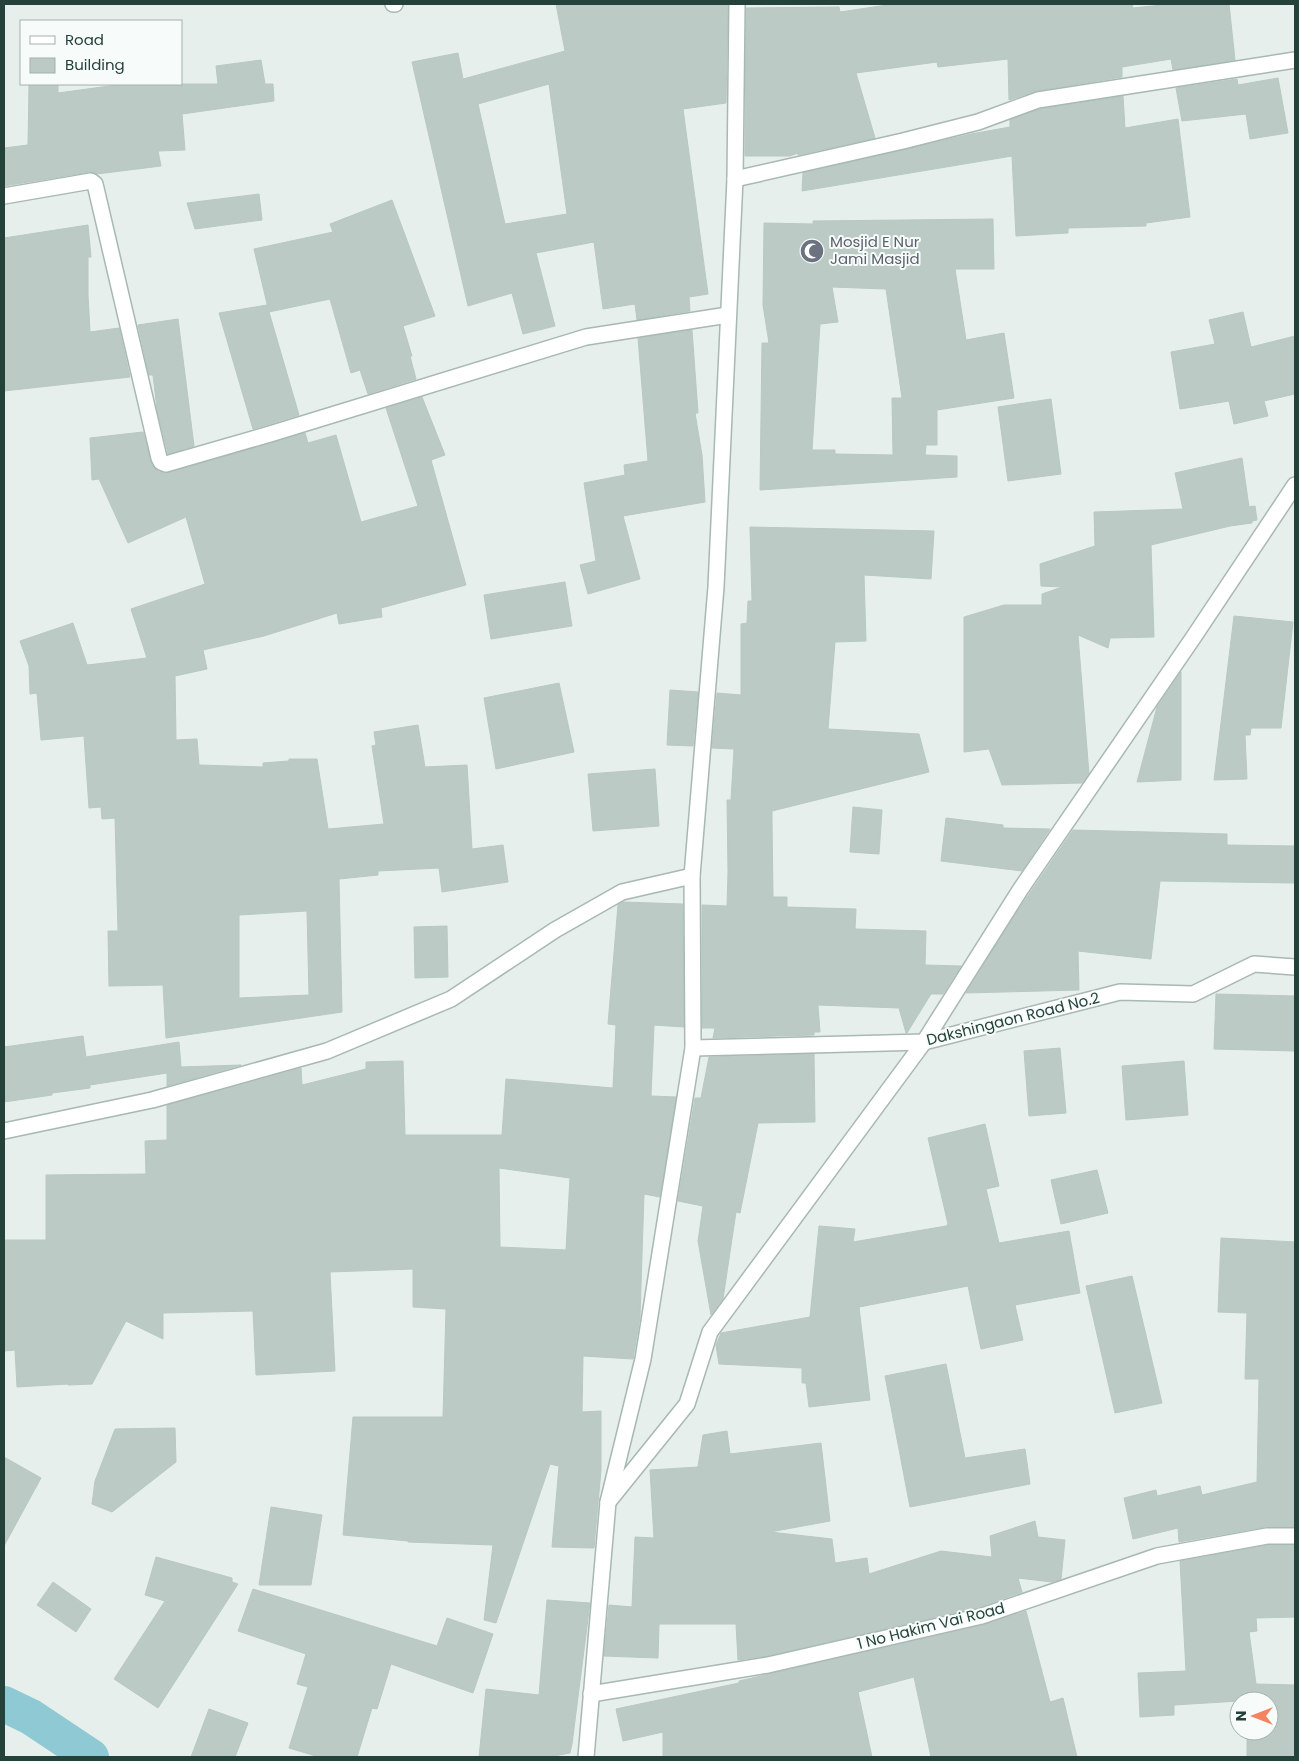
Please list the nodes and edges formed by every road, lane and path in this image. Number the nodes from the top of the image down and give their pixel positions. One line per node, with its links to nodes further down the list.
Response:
1 (737, 4): 3 (street)
2 (1295, 60): 3 (street)
3 (736, 179): 5 (street)
4 (4, 196): 5 (street)
5 (728, 315): 7 (street)
6 (1295, 485): 9 (street)
7 (692, 876): 10 (street); 11 (street)
8 (1295, 966): 9 (street, Dakshingaon Road No.2)
9 (924, 1042): 10 (street, Dakshingaon Road No.2); 12 (street)
10 (693, 1048): 12 (street)
11 (4, 1132)
12 (608, 1502): 14 (street)
13 (1295, 1536): 14 (street, 1 No Hakim Vai Road)
14 (591, 1694): 15 (street)
15 (586, 1757)

